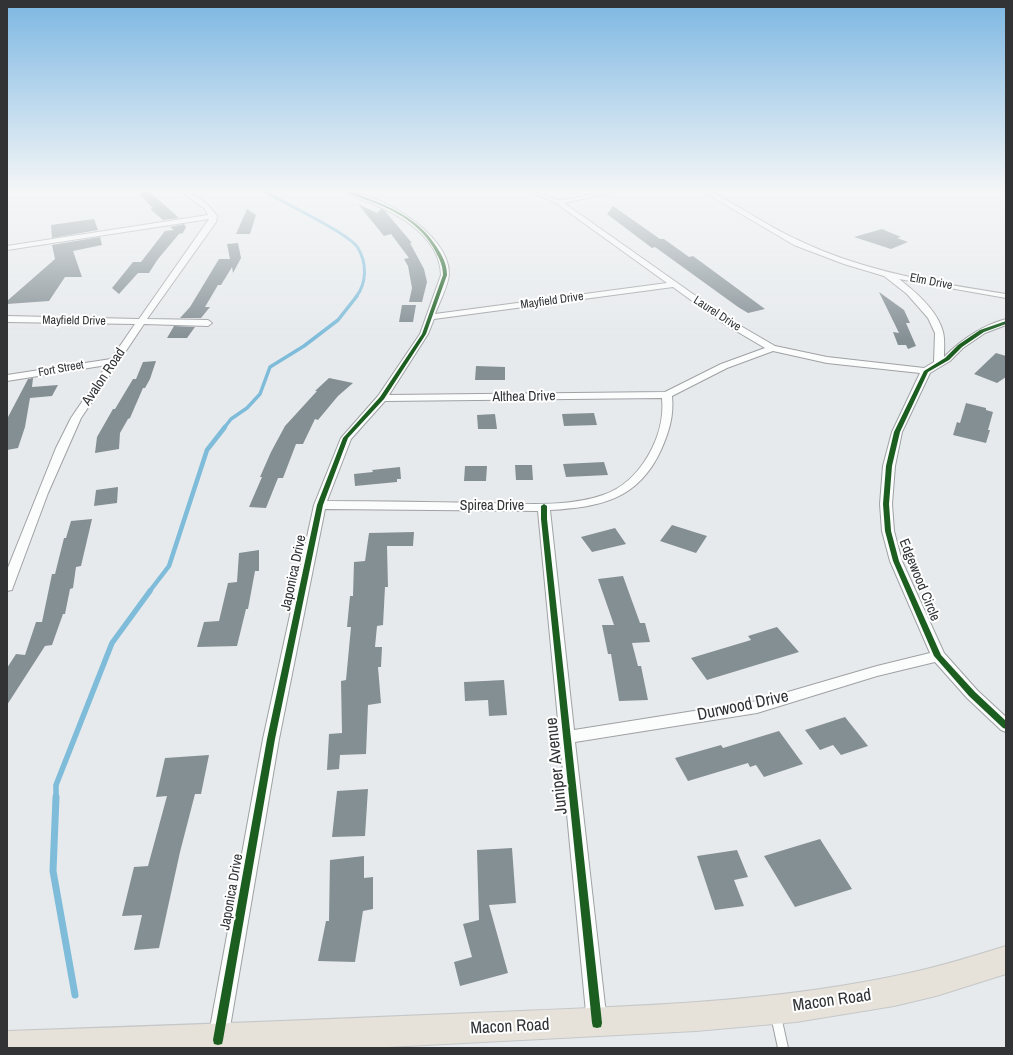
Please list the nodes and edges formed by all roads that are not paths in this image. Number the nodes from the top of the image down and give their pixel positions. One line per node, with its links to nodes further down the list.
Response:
1 (51, 241): 6 (street)
2 (199, 241): 12 (street, Avalon Road)
3 (432, 241): 10 (street, Japonica Drive)
4 (612, 241): 8 (street, Laurel Drive)
5 (794, 241): 7 (street, Elm Drive)
6 (7, 248)
7 (856, 265): 9 (street, Elm Drive); 17 (street, Elm Drive)
8 (672, 285): 10 (street, Mayfield Drive); 15 (street, Laurel Drive)
9 (1006, 296)
10 (431, 317): 21 (street, Japonica Drive)
11 (7, 319): 12 (street, Mayfield Drive)
12 (141, 322): 14 (street, Mayfield Drive); 16 (street, Avalon Road)
13 (1006, 322): 17 (street)
14 (208, 323)
15 (772, 348): 18 (street, Laurel Drive); 20 (street)
16 (115, 361): 19 (street, Fort Street); 24 (street, Avalon Road)
17 (939, 364): 18 (street)
18 (926, 371): 25 (street, Edgewood Circle)
19 (7, 378)
20 (667, 395): 21 (street, Althea Drive); 23 (street, Spirea Drive)
21 (382, 398): 22 (street, Japonica Drive)
22 (320, 505): 23 (street, Spirea Drive); 31 (street, Japonica Drive)
23 (544, 506): 27 (street, Juniper Avenue)
24 (7, 587)
25 (938, 656): 26 (street, Edgewood Circle); 27 (street, Durwood Drive)
26 (1006, 726)
27 (568, 737): 30 (street, Juniper Avenue)
28 (1006, 960): 29 (main road, Macon Road)
29 (774, 1009): 30 (main road, Macon Road); 33 (lane)
30 (597, 1023): 31 (main road, Macon Road)
31 (218, 1040): 32 (main road, Macon Road)
32 (7, 1046)
33 (783, 1048)

